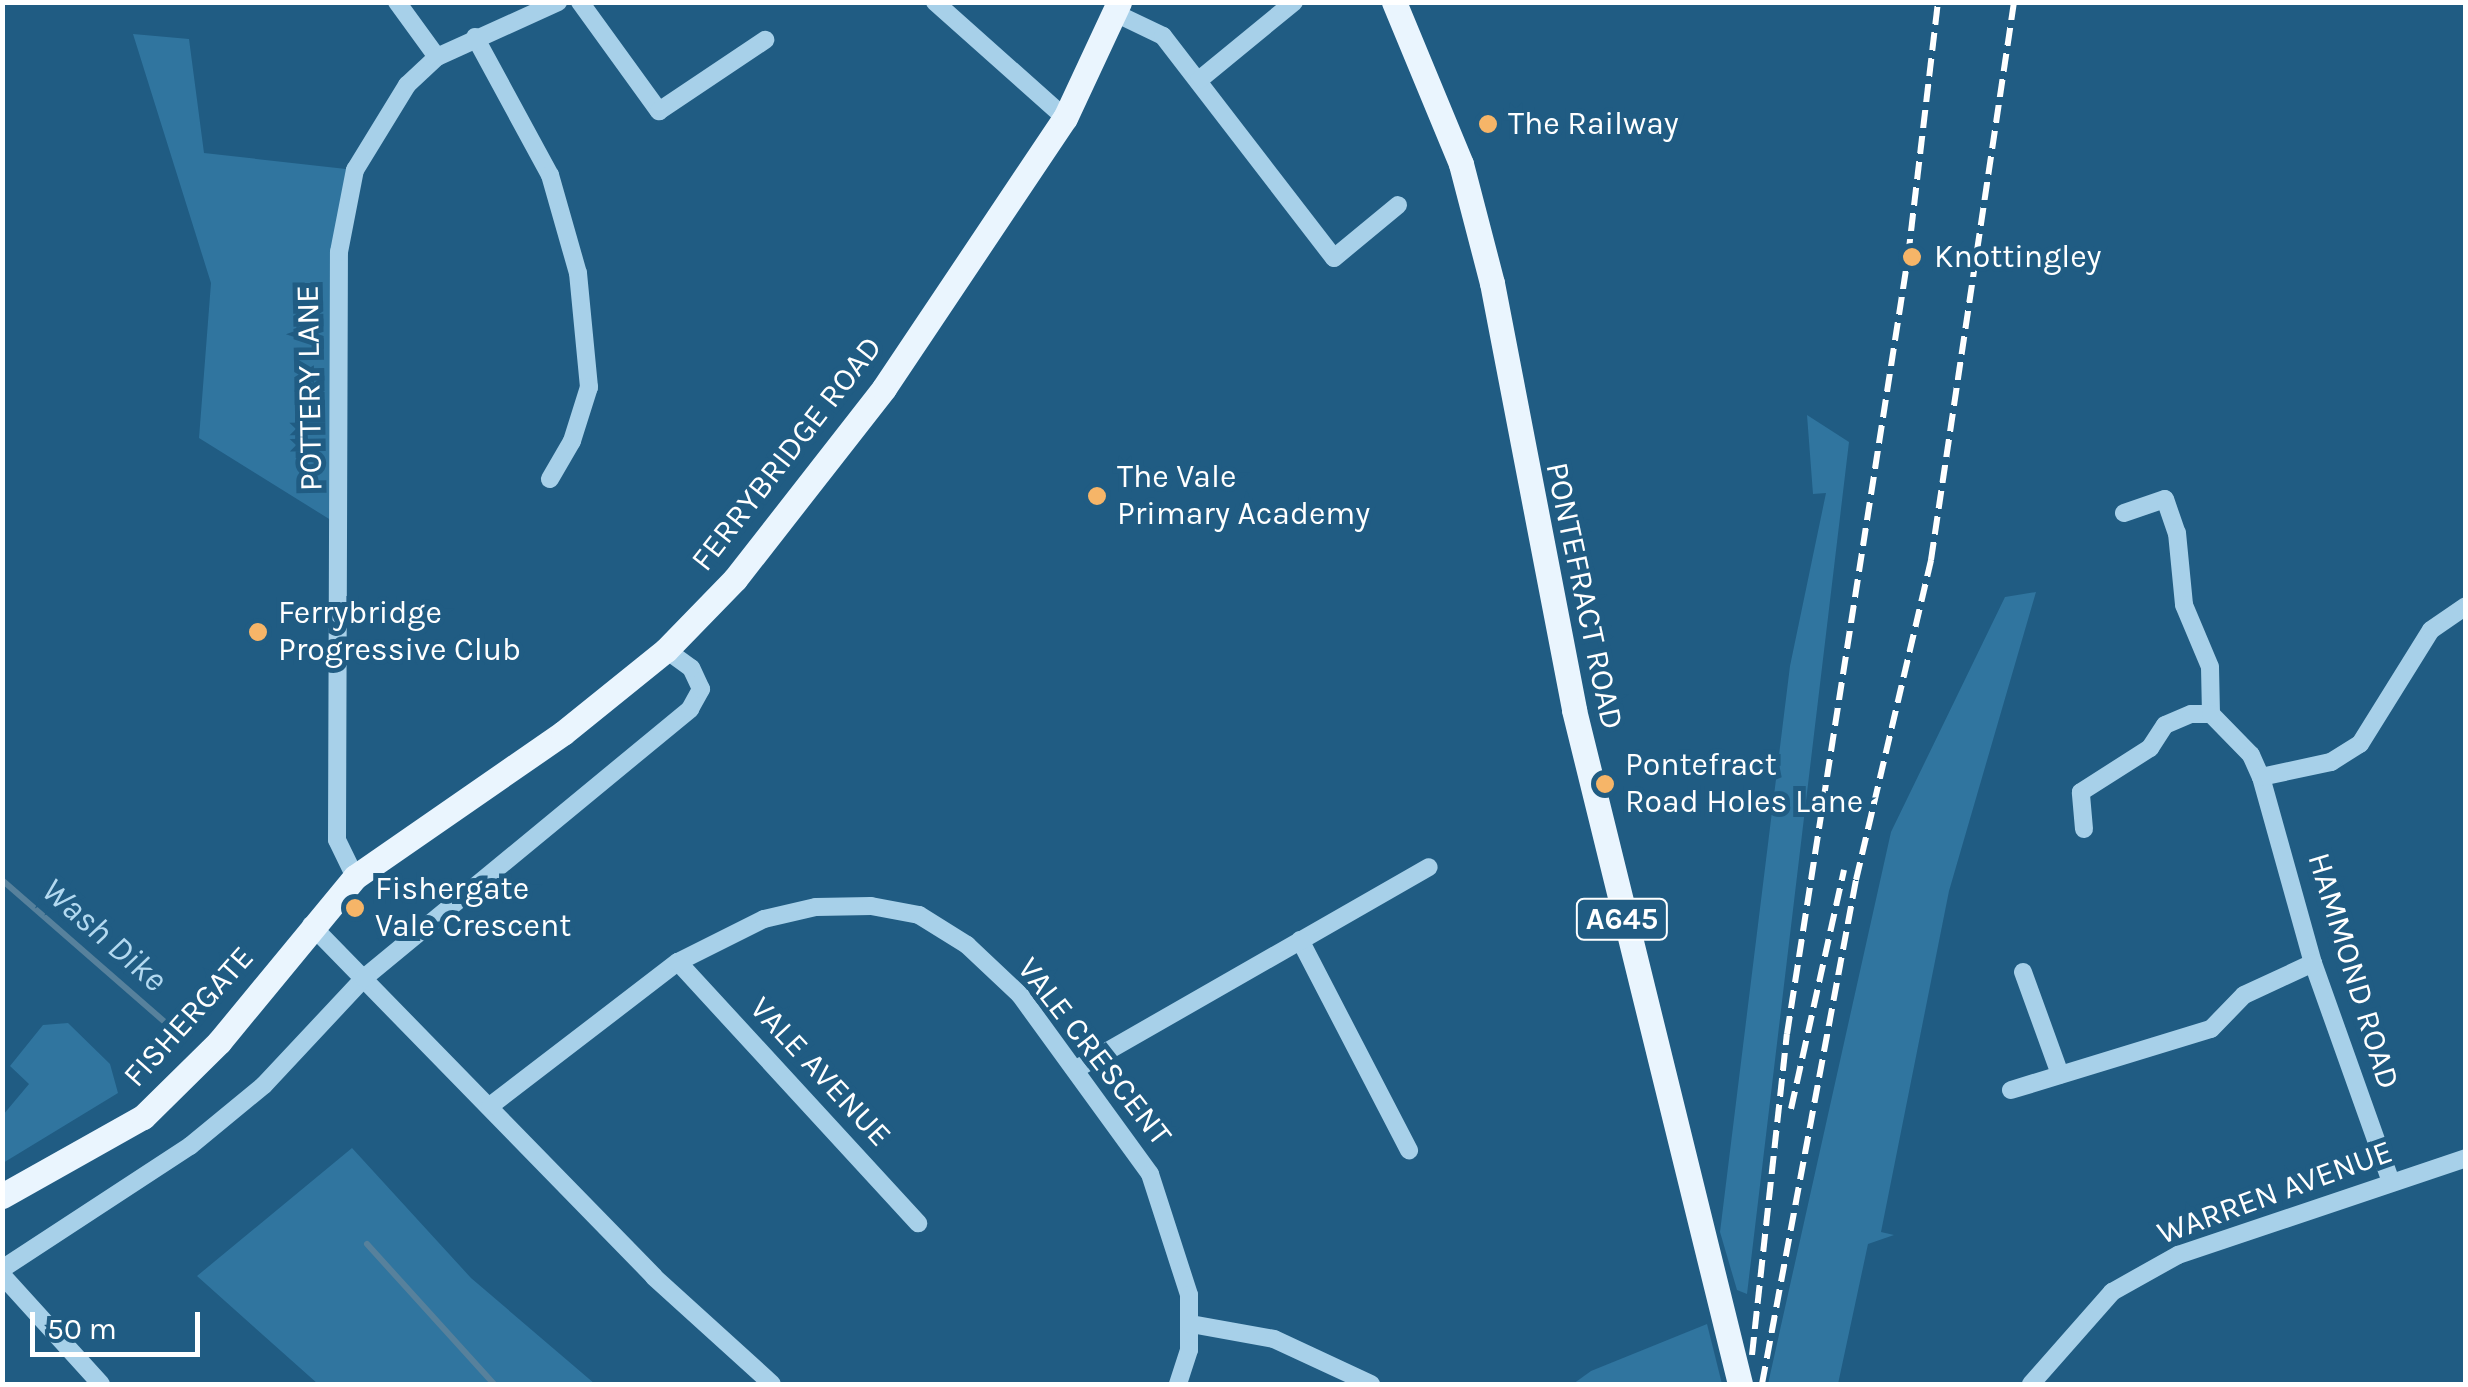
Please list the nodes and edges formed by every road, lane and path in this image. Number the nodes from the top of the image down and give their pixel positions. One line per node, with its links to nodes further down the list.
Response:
1 (397, 2): 10 (street)
2 (558, 2): 8 (street, POTTERY LANE)
3 (580, 2): 9 (street)
4 (935, 2): 12 (street)
5 (1294, 2): 11 (street)
6 (1394, 2): 45 (main road, PONTEFRACT ROAD / A645)
7 (1117, 8): 11 (street); 12 (main road, FERRYBRIDGE ROAD)
8 (475, 37): 10 (street, POTTERY LANE); 14 (street)
9 (765, 40)
10 (437, 57): 23 (street, POTTERY LANE)
11 (1198, 80): 13 (street)
12 (1065, 118): 17 (main road, FERRYBRIDGE ROAD)
13 (1398, 205)
14 (550, 480)
15 (2124, 513): 18 (street)
16 (2466, 606): 19 (street)
17 (666, 650): 21 (main road, FERRYBRIDGE ROAD); 29 (street)
18 (2211, 714): 19 (street, HAMMOND ROAD); 20 (street)
19 (2261, 777): 27 (street, HAMMOND ROAD)
20 (2084, 829)
21 (394, 845): 23 (main road, FISHERGATE)
22 (1429, 867): 25 (street)
23 (355, 877): 24 (main road, FISHERGATE)
24 (311, 926): 29 (street); 37 (main road, FISHERGATE)
25 (1300, 940): 30 (street); 34 (street)
26 (678, 962): 30 (street, VALE CRESCENT); 33 (street, VALE CRESCENT); 38 (street, VALE AVENUE)
27 (2313, 963): 31 (street); 36 (street, HAMMOND ROAD)
28 (2022, 972): 31 (street)
29 (364, 978): 33 (street); 39 (street)
30 (1078, 1068): 40 (street, VALE CRESCENT)
31 (2060, 1074): 32 (street)
32 (2012, 1090)
33 (490, 1106): 42 (street)
34 (1409, 1150)
35 (2466, 1158): 36 (street, WARREN AVENUE)
36 (2391, 1182): 46 (street, WARREN AVENUE)
37 (2, 1196)
38 (918, 1223)
39 (2, 1272): 41 (street)
40 (1191, 1324): 43 (street, VALE CRESCENT); 44 (street)
41 (101, 1384)
42 (772, 1384)
43 (1178, 1384)
44 (1372, 1384)
45 (1740, 1384)
46 (2031, 1384)

